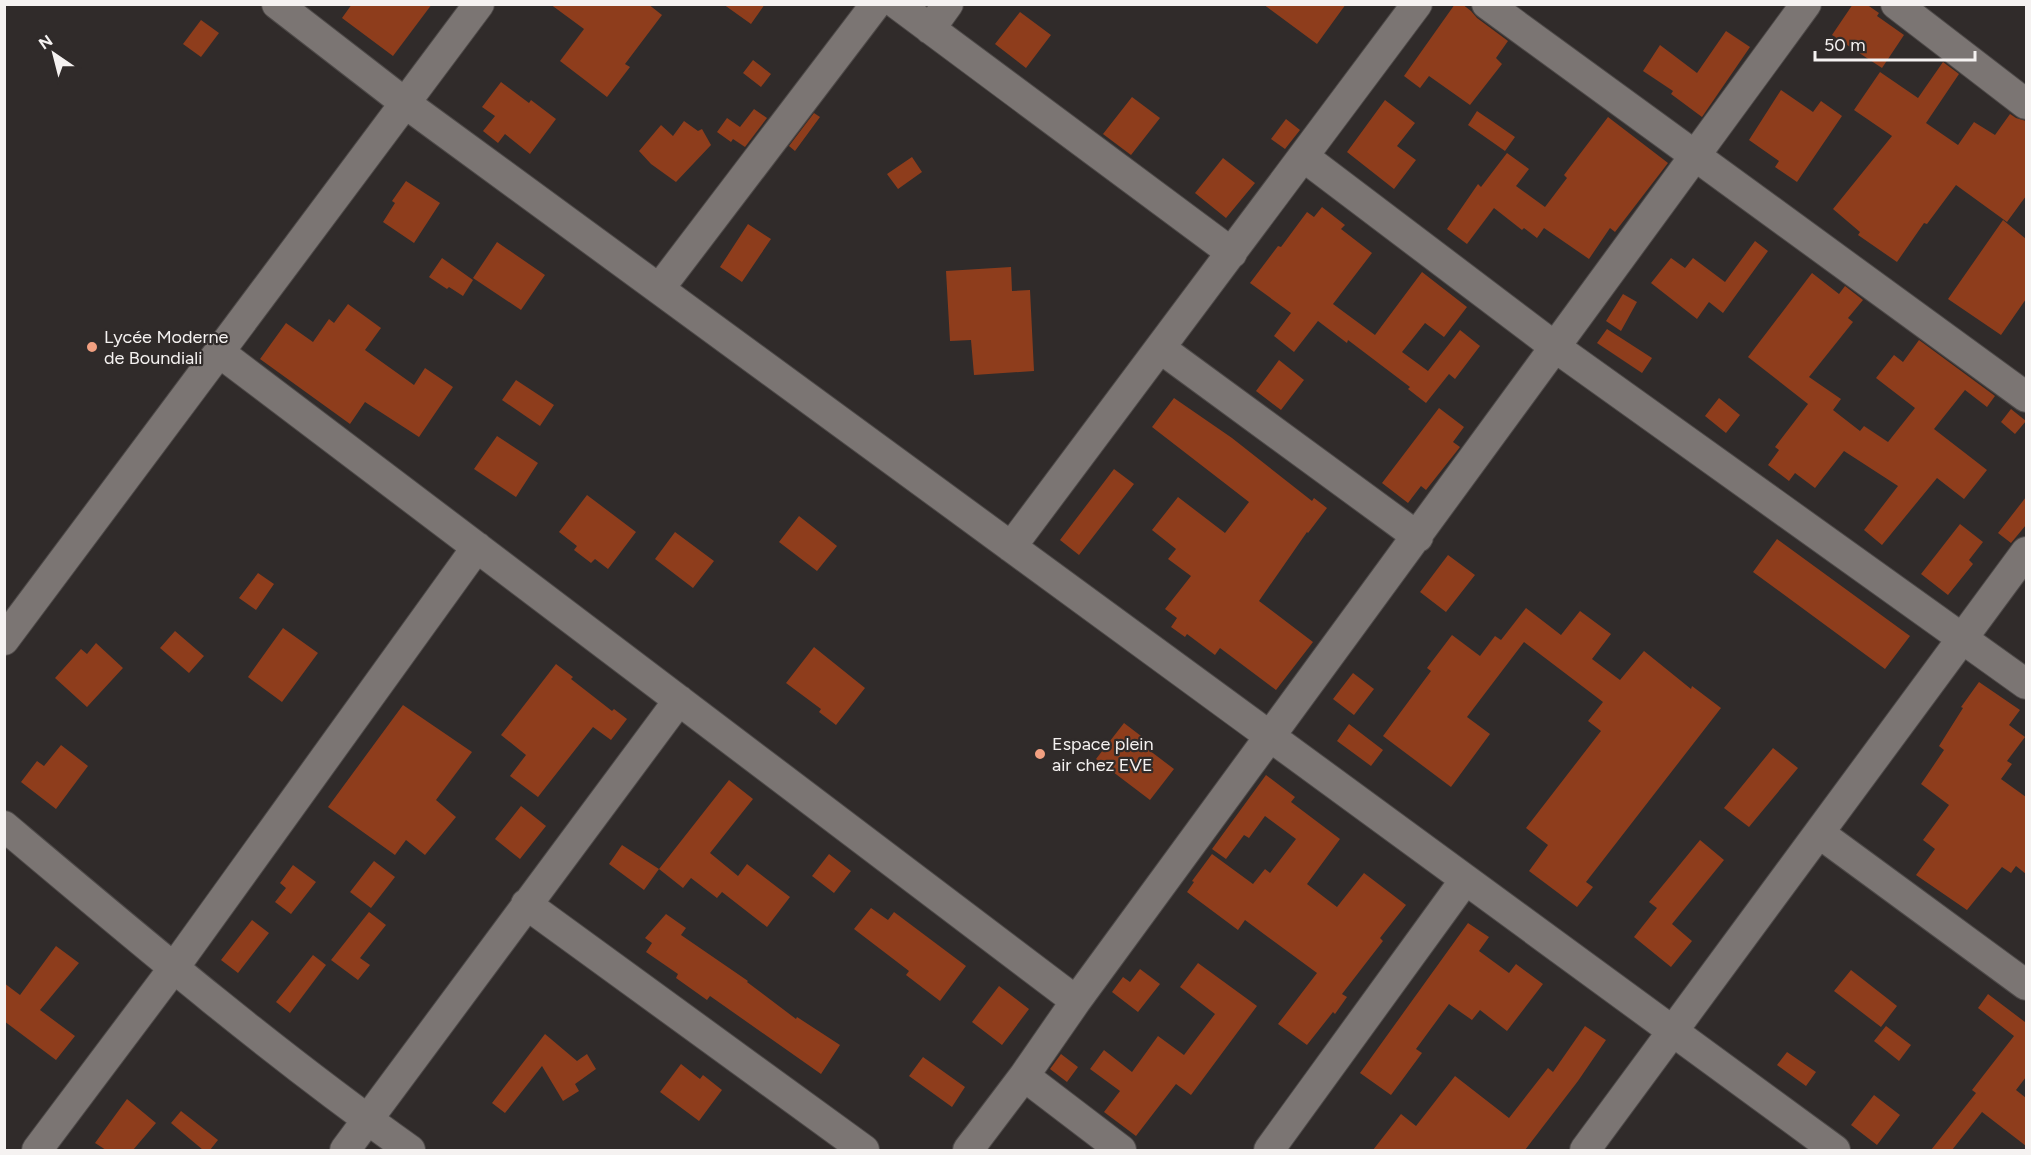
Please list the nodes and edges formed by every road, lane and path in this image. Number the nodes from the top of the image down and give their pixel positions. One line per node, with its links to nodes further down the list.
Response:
1 (277, 4): 11 (street)
2 (479, 4): 11 (street)
3 (876, 4): 16 (street)
4 (897, 4): 10 (street)
5 (948, 4): 10 (street)
6 (1418, 4): 14 (street)
7 (1487, 4): 13 (street)
8 (1806, 4): 13 (street)
9 (1896, 4): 12 (street)
10 (930, 29): 15 (street)
11 (405, 103): 16 (street); 19 (street)
12 (2026, 104)
13 (1695, 156): 17 (street); 20 (street)
14 (1304, 157): 15 (street); 17 (street)
15 (1232, 253): 18 (street)
16 (659, 289): 23 (street)
17 (1555, 347): 21 (street); 25 (street)
18 (1160, 348): 21 (street); 23 (street)
19 (219, 352): 22 (street); 26 (street)
20 (2026, 397)
21 (1418, 537): 29 (street)
22 (477, 547): 28 (street); 34 (street)
23 (1011, 547): 29 (street)
24 (2026, 552): 25 (street)
25 (1963, 638): 27 (street); 31 (street)
26 (4, 640)
27 (2026, 684)
28 (679, 700): 33 (street); 36 (street)
29 (1271, 737): 32 (street); 36 (street)
30 (4, 826): 34 (street)
31 (1819, 833): 35 (street); 37 (street)
32 (1465, 880): 37 (street); 46 (street)
33 (526, 904): 39 (street); 43 (street)
34 (173, 969): 39 (street); 40 (street)
35 (2026, 985)
36 (1076, 1001): 38 (street)
37 (1672, 1031): 47 (street); 48 (street)
38 (1024, 1076): 44 (street); 45 (street)
39 (367, 1120): 41 (street); 42 (street)
40 (38, 1150)
41 (345, 1150)
42 (410, 1150)
43 (864, 1150)
44 (968, 1150)
45 (1121, 1150)
46 (1269, 1150)
47 (1585, 1150)
48 (1835, 1150)

